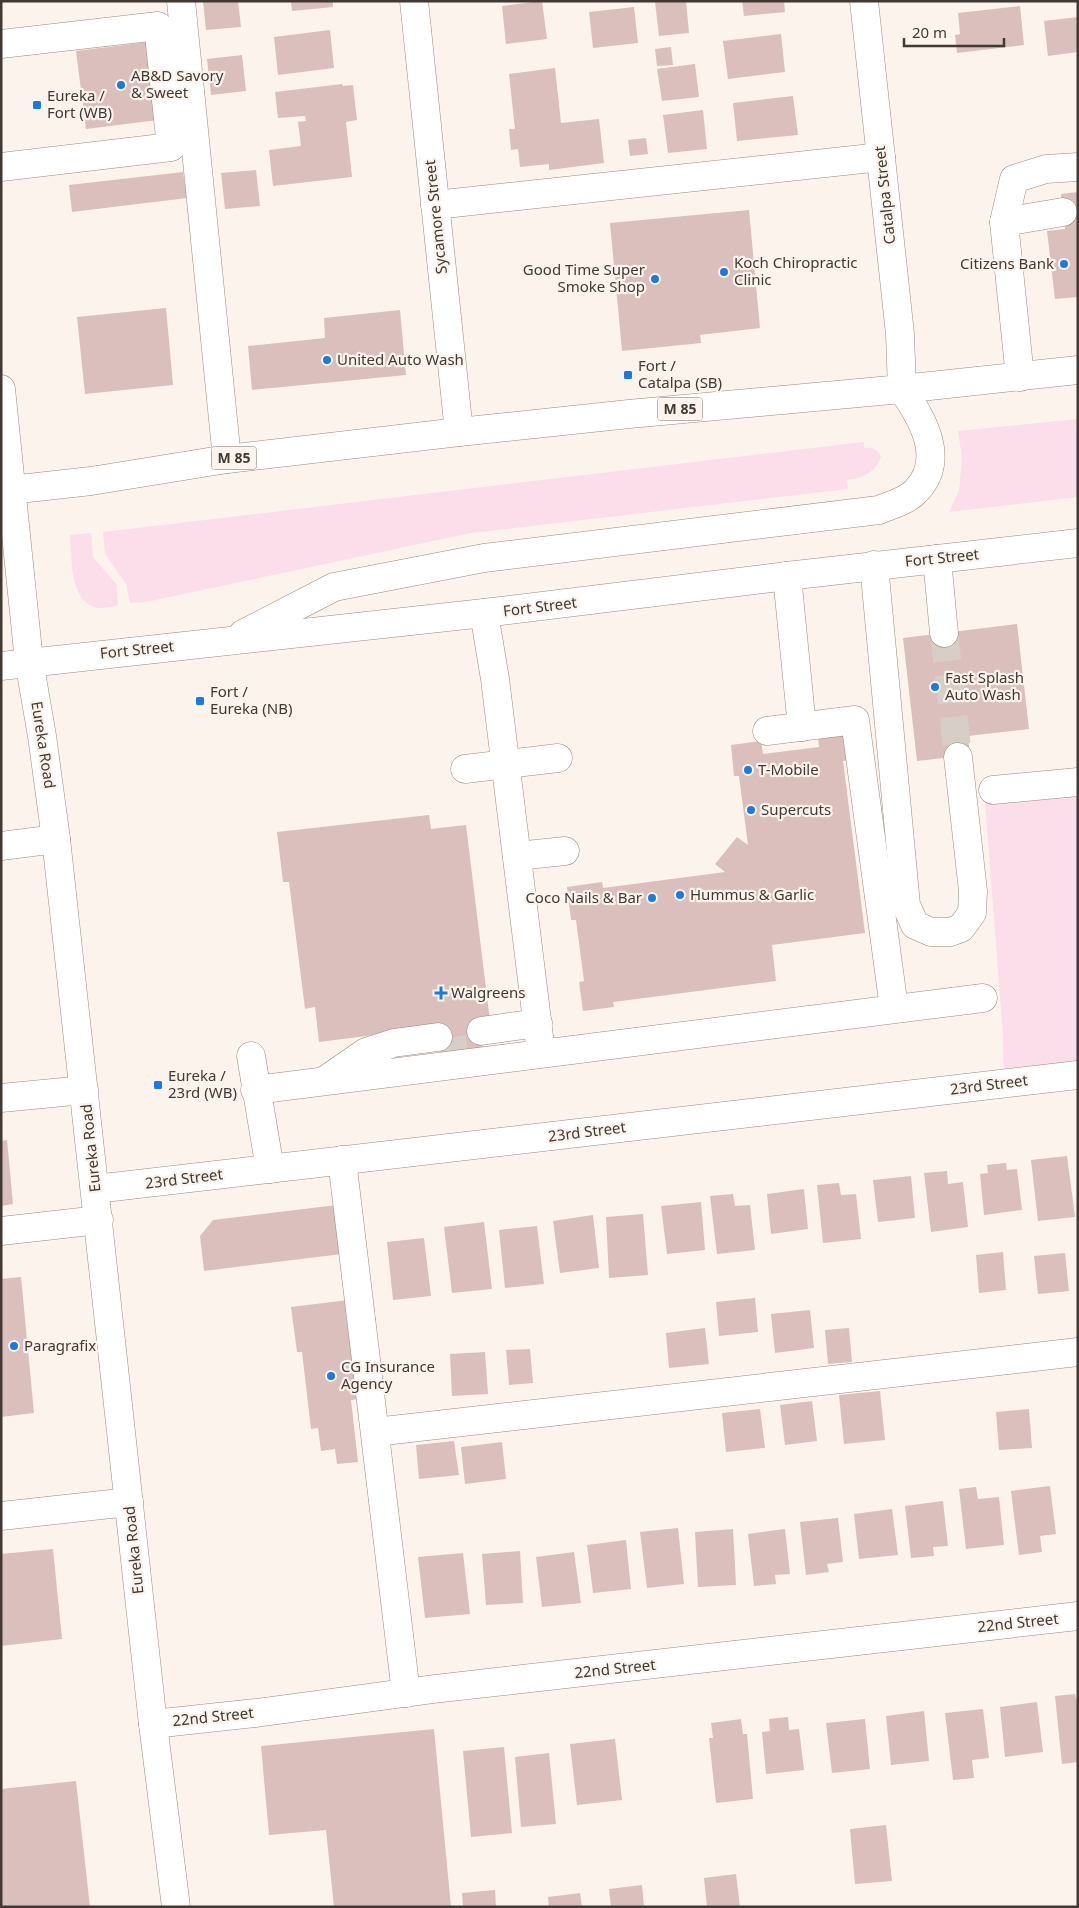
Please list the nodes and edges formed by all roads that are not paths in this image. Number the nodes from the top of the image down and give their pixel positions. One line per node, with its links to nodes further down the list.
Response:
1 (181, 1): 16 (main road)
2 (414, 1): 8 (main road, Sycamore Street)
3 (864, 1): 5 (main road, Catalpa Street)
4 (1, 44): 6 (main road)
5 (881, 157): 8 (main road); 14 (main road, Catalpa Street)
6 (1, 167)
7 (1078, 167): 10 (main road)
8 (435, 205): 15 (main road, Sycamore Street)
9 (1063, 212): 10 (main road)
10 (1004, 222): 12 (main road)
11 (1078, 370): 12 (main road, M 85)
12 (1020, 376): 14 (main road, M 85)
13 (1, 389): 17 (main road, Eureka Road)
14 (902, 389): 15 (main road, M 85); 24 (main road)
15 (459, 432): 16 (main road, M 85)
16 (228, 459): 17 (main road, M 85)
17 (6, 491): 25 (main road, Eureka Road)
18 (1078, 543): 19 (main road, Fort Street)
19 (937, 559): 20 (main road, Fort Street); 23 (main road)
20 (874, 565): 21 (main road, Fort Street); 29 (main road)
21 (787, 576): 22 (main road, Fort Street); 27 (main road)
22 (484, 613): 24 (main road, Fort Street); 31 (main road)
23 (944, 633)
24 (229, 641): 25 (main road, Fort Street)
25 (29, 661): 26 (main road, Fort Street); 35 (main road, Eureka Road)
26 (1, 666)
27 (802, 727): 28 (main road); 40 (main road)
28 (767, 731)
29 (958, 757)
30 (558, 758): 31 (main road)
31 (506, 764): 32 (main road); 38 (main road)
32 (464, 769)
33 (1078, 782): 34 (main road)
34 (993, 790)
35 (56, 839): 36 (main road); 47 (main road, Eureka Road)
36 (1, 846)
37 (565, 850): 38 (main road)
38 (518, 856): 41 (main road)
39 (983, 998): 40 (main road)
40 (894, 1008): 41 (main road)
41 (540, 1038): 42 (main road); 45 (main road)
42 (482, 1039)
43 (250, 1056): 48 (main road)
44 (1078, 1075): 50 (main road, 23rd Street)
45 (366, 1076): 46 (main road); 46 (main road)
46 (324, 1082): 48 (main road)
47 (84, 1090): 49 (main road); 52 (main road, Eureka Road)
48 (255, 1090): 51 (main road)
49 (1, 1098)
50 (342, 1160): 51 (main road, 23rd Street); 56 (main road)
51 (270, 1169): 52 (main road, 23rd Street)
52 (95, 1189): 53 (main road, Eureka Road)
53 (99, 1220): 54 (main road); 57 (main road, Eureka Road)
54 (1, 1232)
55 (1078, 1352): 56 (main road)
56 (375, 1432): 60 (main road)
57 (129, 1502): 58 (main road); 61 (main road, Eureka Road)
58 (1, 1516)
59 (1078, 1616): 60 (main road, 22nd Street)
60 (406, 1692): 61 (main road, 22nd Street)
61 (153, 1724): 62 (main road, Eureka Road)
62 (176, 1907)

